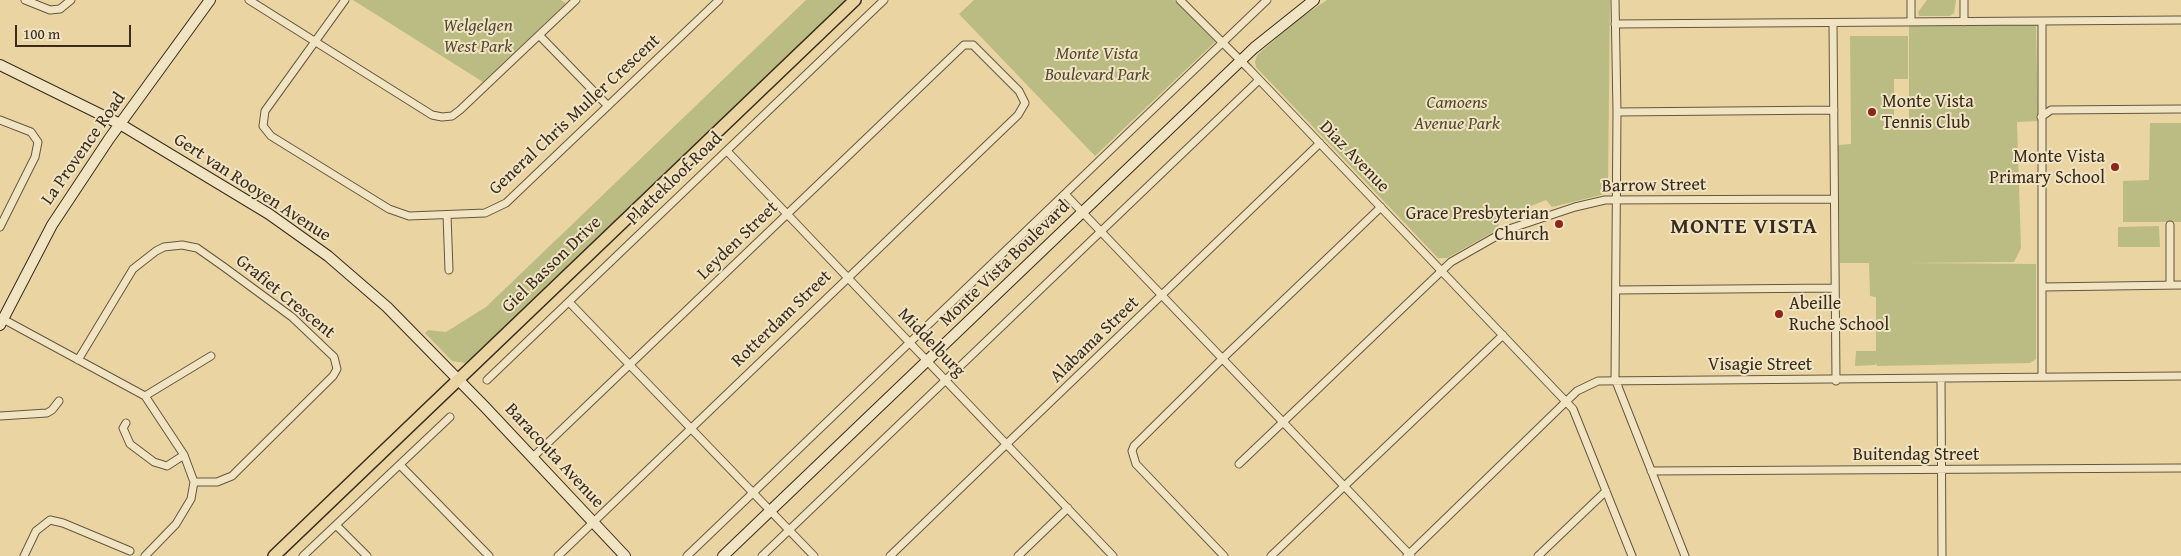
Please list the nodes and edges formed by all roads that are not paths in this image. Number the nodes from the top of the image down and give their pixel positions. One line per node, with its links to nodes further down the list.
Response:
1 (25, 0): 2 (street)
2 (71, 0)
3 (210, 0): 37 (main road, La Provence Road)
4 (249, 0): 23 (street)
5 (345, 0): 23 (street)
6 (576, 0): 22 (street)
7 (719, 0): 30 (street, General Chris Muller Crescent)
8 (855, 0): 72 (main road, Giel Basson Drive)
9 (884, 0): 39 (street, Plattekloof Road)
10 (1180, 0): 24 (street, Diaz Avenue)
11 (1267, 0): 24 (street, Monte Vista Boulevard)
12 (1314, 0): 26 (main road, Monte Vista Boulevard)
13 (1615, 0): 20 (street)
14 (1911, 0): 18 (street)
15 (1964, 0): 19 (street)
16 (2181, 20): 17 (street)
17 (2042, 21): 19 (street); 29 (street)
18 (1911, 22): 19 (street); 21 (street)
19 (1964, 22)
20 (1615, 24): 21 (street); 34 (street)
21 (1833, 24): 32 (street)
22 (539, 35): 23 (street); 30 (street)
23 (315, 41): 46 (street, General Chris Muller Crescent)
24 (1222, 43): 26 (street, Diaz Avenue); 40 (street, Monte Vista Boulevard)
25 (964, 45): 45 (street, Leyden Street); 52 (street, Rotterdam Street)
26 (1241, 61): 28 (street, Diaz Avenue); 44 (main road, Monte Vista Boulevard)
27 (0, 65): 37 (main road, Gert van Rooyen Avenue)
28 (1259, 80): 38 (street, Diaz Avenue); 49 (street)
29 (2042, 100): 33 (street); 35 (street)
30 (608, 106): 46 (street, General Chris Muller Crescent)
31 (2181, 109): 33 (street)
32 (1834, 110): 34 (street); 41 (street)
33 (2051, 110): 35 (street)
34 (1617, 112): 42 (street)
35 (2041, 117): 55 (street)
36 (0, 120): 48 (street)
37 (120, 124): 60 (main road, La Provence Road); 72 (main road, Gert van Rooyen Avenue)
38 (1320, 144): 43 (street, Diaz Avenue); 58 (street, Alabama Street)
39 (727, 151): 45 (street, Middelburg); 59 (street, Plattekloof Road)
40 (1064, 194): 44 (street); 62 (street, Monte Vista Boulevard)
41 (1834, 199): 42 (street, Barrow Street); 56 (street)
42 (1617, 200): 51 (street, Barrow Street); 57 (street)
43 (1381, 207): 51 (street, Diaz Avenue); 64 (street)
44 (1082, 212): 49 (street); 66 (main road, Monte Vista Boulevard)
45 (787, 214): 52 (street, Middelburg); 67 (street, Leyden Street)
46 (447, 215): 50 (street)
47 (2170, 225): 53 (street)
48 (0, 227)
49 (1102, 232): 58 (street); 74 (street)
50 (449, 270)
51 (1442, 271): 61 (street, Diaz Avenue); 81 (street, Barrow Street)
52 (847, 278): 62 (street, Middelburg); 83 (street, Rotterdam Street)
53 (2170, 285): 54 (street); 55 (street)
54 (2181, 285)
55 (2043, 287): 69 (street)
56 (1834, 288): 57 (street); 75 (street)
57 (1616, 290): 71 (street)
58 (1162, 296): 64 (street); 84 (street, Alabama Street)
59 (569, 302): 67 (street); 73 (street, Plattekloof Road)
60 (2, 322): 65 (street)
61 (1503, 335): 78 (street, Diaz Avenue); 93 (street)
62 (910, 342): 66 (street, Middelburg); 94 (street, Monte Vista Boulevard)
63 (211, 356): 76 (street)
64 (1222, 359): 81 (street); 117 (street)
65 (78, 360): 76 (street); 92 (street, Grafiet Crescent)
66 (928, 362): 74 (street, Middelburg); 97 (main road, Monte Vista Boulevard)
67 (630, 364): 83 (street); 86 (street, Leyden Street)
68 (2181, 376): 69 (street, Visagie Street)
69 (2042, 377): 70 (street, Visagie Street)
70 (1941, 378): 75 (street, Visagie Street); 90 (street)
71 (1615, 379): 75 (street, Visagie Street); 78 (street, Visagie Street); 91 (street)
72 (458, 380): 86 (main road, Baracouta Avenue); 104 (main road, Giel Basson Drive)
73 (486, 380)
74 (946, 380): 84 (street, Middelburg); 100 (street)
75 (1836, 380)
76 (145, 396): 85 (street)
77 (58, 401): 79 (street)
78 (1567, 402): 95 (street, Diaz Avenue); 119 (street, Visagie Street)
79 (0, 416)
80 (450, 417): 88 (street)
81 (1282, 422): 87 (street, Barrow Street); 93 (street)
82 (126, 423): 85 (street)
83 (691, 427): 94 (street); 98 (street, Rotterdam Street)
84 (1008, 445): 96 (street, Middelburg); 114 (street, Alabama Street)
85 (184, 455): 92 (street)
86 (532, 458): 98 (main road, Baracouta Avenue)
87 (1239, 464)
88 (400, 465): 99 (street); 107 (street)
89 (2181, 468): 90 (street, Buitendag Street)
90 (1942, 470): 91 (street, Buitendag Street); 123 (street)
91 (1652, 471): 122 (street)
92 (194, 482): 103 (street)
93 (1344, 486): 118 (street); 119 (street)
94 (753, 491): 97 (street); 110 (street, Monte Vista Boulevard)
95 (1606, 491): 120 (street); 121 (street, Diaz Avenue)
96 (1068, 508): 115 (street); 116 (street, Middelburg)
97 (772, 510): 100 (street); 111 (main road, Monte Vista Boulevard)
98 (594, 523): 108 (street, Rotterdam Street); 109 (main road, Baracouta Avenue)
99 (336, 525): 105 (street); 106 (street)
100 (790, 530): 112 (street); 113 (street)
101 (130, 551): 102 (street)
102 (24, 556)
103 (145, 556)
104 (274, 556)
105 (304, 556)
106 (367, 556)
107 (489, 556)
108 (558, 556)
109 (625, 556)
110 (686, 556)
111 (723, 556)
112 (762, 556)
113 (814, 556)
114 (890, 556)
115 (1018, 556)
116 (1113, 556)
117 (1224, 556)
118 (1271, 556)
119 (1409, 556)
120 (1538, 556)
121 (1632, 556)
122 (1685, 556)
123 (1942, 556)

